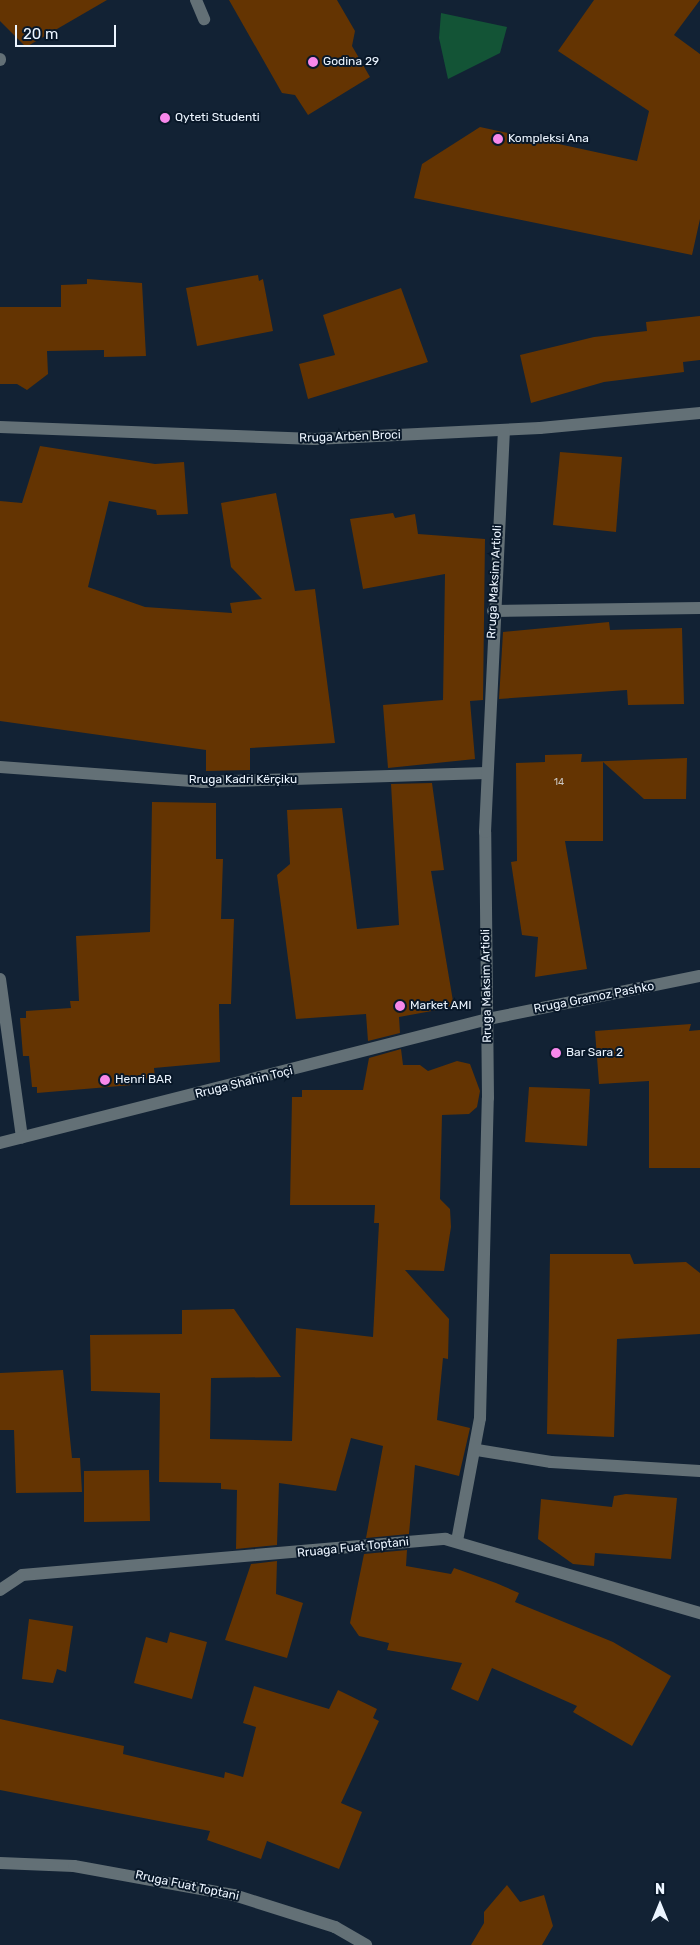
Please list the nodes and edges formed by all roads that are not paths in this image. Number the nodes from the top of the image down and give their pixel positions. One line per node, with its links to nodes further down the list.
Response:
1 (196, 0): 2 (street)
2 (204, 19)
3 (700, 413): 5 (street, Rruga Arben Broci)
4 (0, 427): 5 (street, Rruga Arben Broci)
5 (504, 430): 7 (street, Rruga Maksim Artioli)
6 (700, 608): 7 (street)
7 (493, 610): 9 (street, Rruga Maksim Artioli)
8 (0, 767): 9 (street, Rruga Kadri Kërçiku)
9 (486, 773): 13 (street, Rruga Maksim Artioli)
10 (700, 976): 13 (street, Rruga Gramoz Pashko)
11 (0, 979): 12 (street)
12 (2, 1000): 14 (street)
13 (488, 1019): 14 (street, Rruga Shahin Toçi); 16 (street, Rruga Maksim Artioli)
14 (22, 1137): 15 (street, Rruga Shahin Toçi)
15 (0, 1143)
16 (477, 1450): 17 (street); 18 (street, Rruga Maksim Artioli)
17 (700, 1471)
18 (457, 1541): 19 (street, Rruaga Fuat Toptani); 20 (street, Rruaga Fuat Toptani)
19 (0, 1590)
20 (700, 1613)
21 (0, 1863): 22 (street, Rruga Fuat Toptani)
22 (366, 1945)

